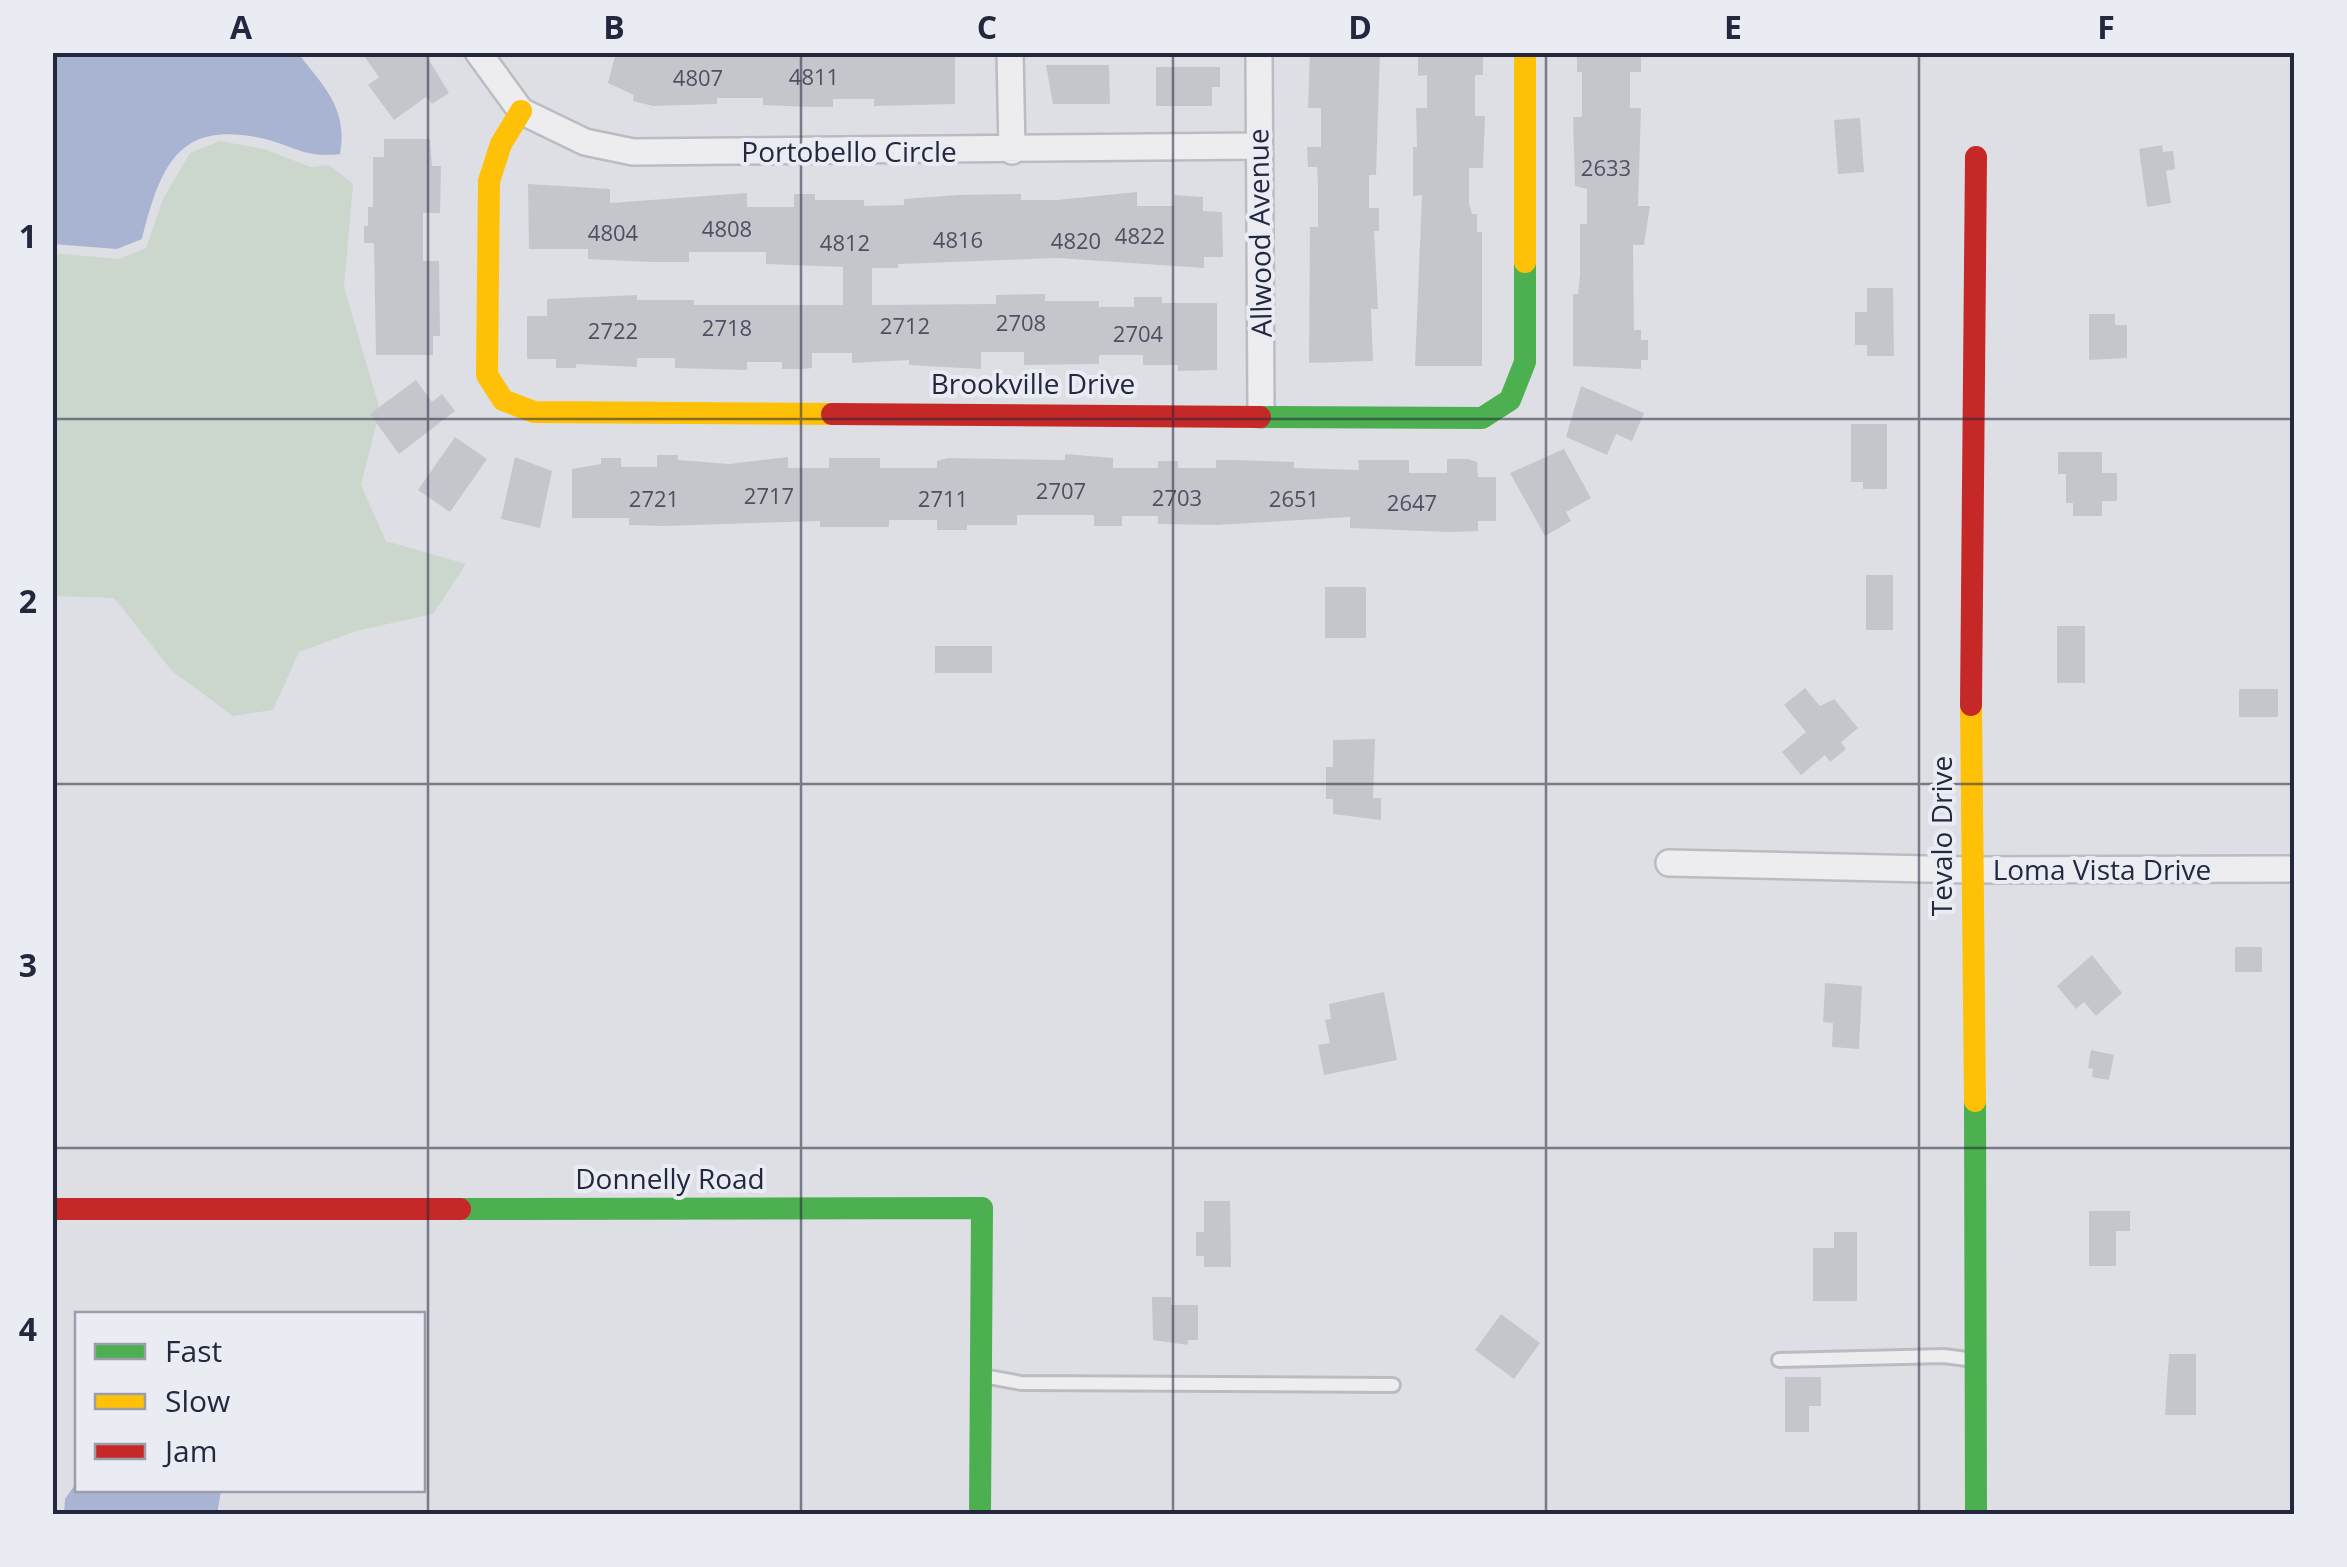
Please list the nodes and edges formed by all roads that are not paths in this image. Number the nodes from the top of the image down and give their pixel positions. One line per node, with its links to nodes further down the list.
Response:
1 (478, 52): 5 (street, Portobello Circle)
2 (1010, 52): 7 (street)
3 (1258, 52): 6 (street, Allwood Avenue)
4 (1524, 52): 9 (street, Brookville Drive)
5 (521, 112): 7 (street, Portobello Circle); 9 (street, Brookville Drive)
6 (1257, 146): 7 (street, Portobello Circle); 9 (street, Allwood Avenue)
7 (1012, 151)
8 (1976, 157): 12 (street, Tevalo Drive)
9 (1261, 414)
10 (1669, 863): 12 (street, Loma Vista Drive)
11 (2294, 869): 12 (street, Loma Vista Drive)
12 (1970, 870): 15 (street, Tevalo Drive)
13 (52, 1209): 16 (street, Donnelly Road)
14 (1779, 1360): 15 (lane)
15 (1977, 1361): 19 (street, Tevalo Drive)
16 (981, 1376): 17 (lane); 18 (street, Donnelly Road)
17 (1393, 1385)
18 (980, 1514)
19 (1976, 1514)

